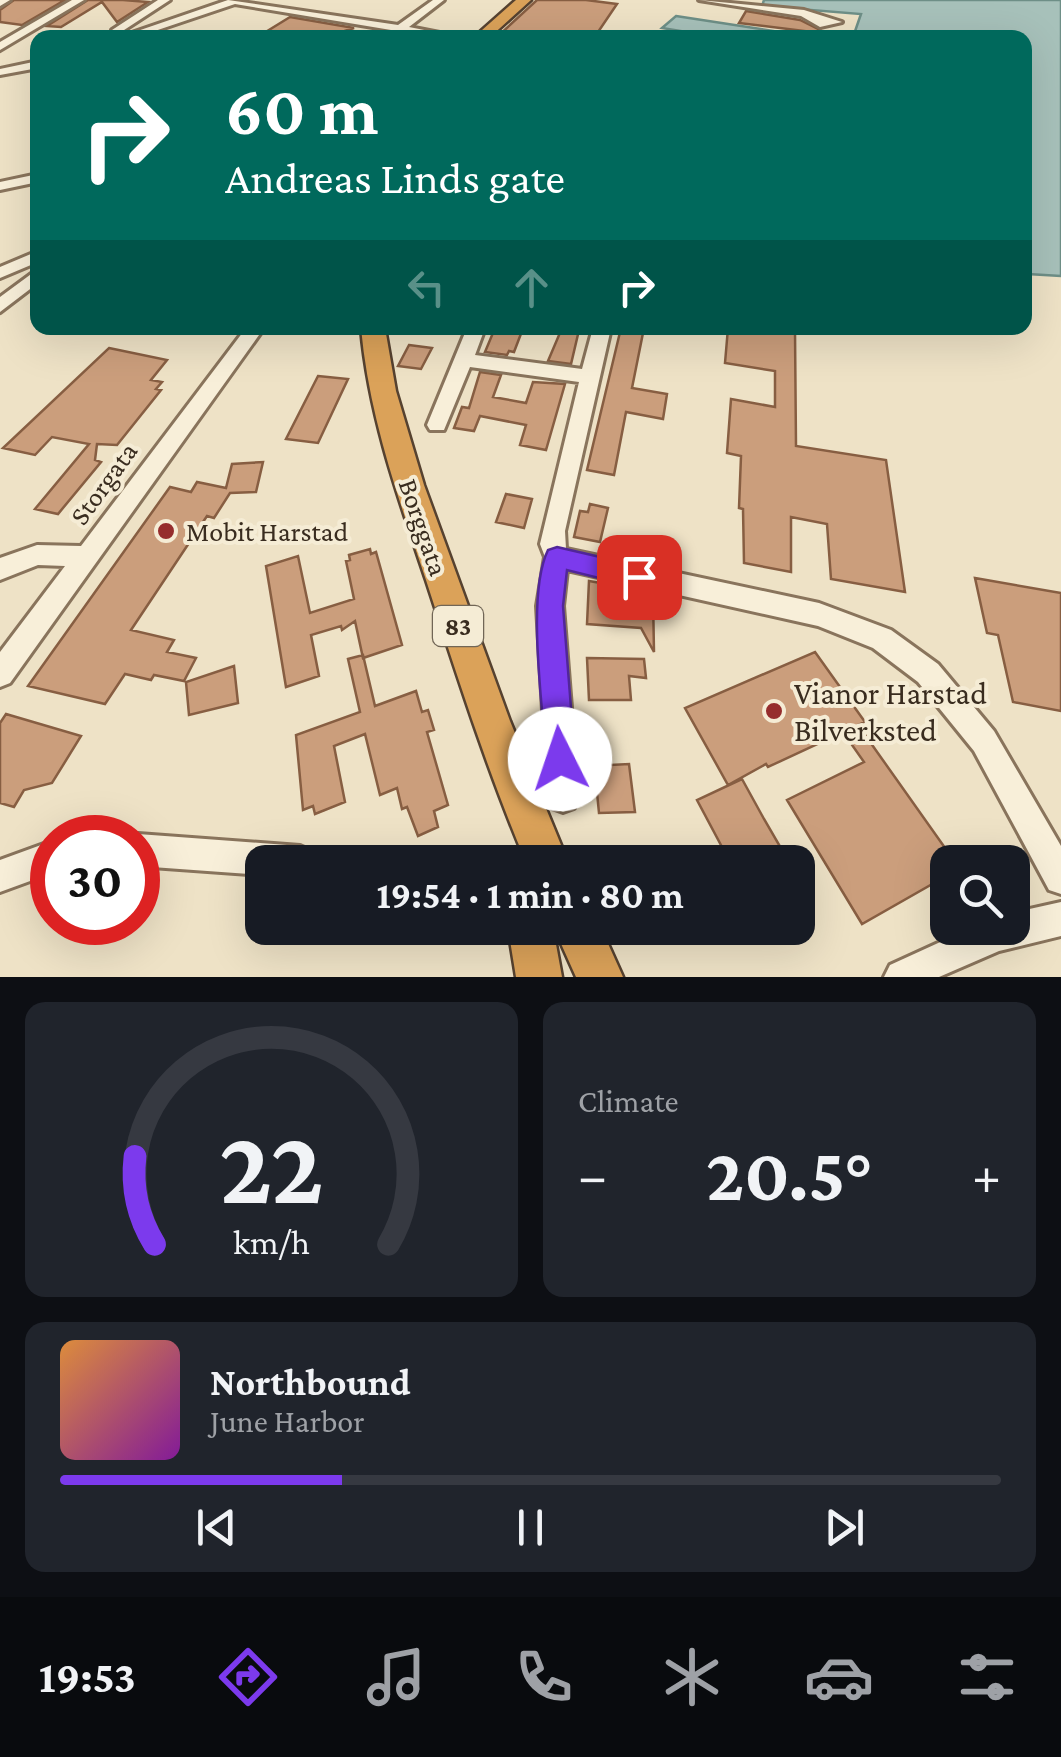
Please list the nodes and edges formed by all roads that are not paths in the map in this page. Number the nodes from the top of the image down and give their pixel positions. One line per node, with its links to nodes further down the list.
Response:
1 (80, 0): 16 (street)
2 (165, 0): 11 (street)
3 (439, 0): 10 (street)
4 (524, 0): 15 (highway)
5 (704, 0): 8 (street)
6 (236, 1): 9 (street); 12 (street)
7 (336, 8): 9 (street)
8 (804, 12)
9 (324, 16): 10 (street)
10 (401, 28): 13 (street); 14 (street)
11 (116, 30)
12 (143, 30)
13 (398, 30)
14 (413, 30)
15 (489, 30)
16 (0, 47)
17 (30, 66): 18 (street)
18 (0, 72)
19 (30, 180): 20 (street)
20 (0, 186)
21 (30, 260): 22 (street)
22 (0, 274)
23 (30, 281): 24 (street)
24 (0, 306)
25 (250, 335): 32 (street, Storgata)
26 (374, 335): 36 (highway, Borggata / 83)
27 (473, 335): 29 (street)
28 (600, 335): 30 (street)
29 (463, 360): 30 (street); 31 (street)
30 (590, 377): 33 (street)
31 (437, 425)
32 (85, 556): 34 (street); 35 (street, Storgata)
33 (557, 557): 37 (street); 44 (street)
34 (0, 569)
35 (0, 674)
36 (510, 780): 38 (highway, Borggata / 83); 39 (highway, Borggata / 83)
37 (563, 798)
38 (520, 845)
39 (539, 845)
40 (160, 852): 41 (street)
41 (245, 858)
42 (30, 865): 43 (street)
43 (0, 876)
44 (1061, 878)
45 (1061, 919): 50 (street)
46 (533, 945): 48 (highway)
47 (584, 945): 49 (highway)
48 (538, 977)
49 (600, 977)
50 (902, 977)

